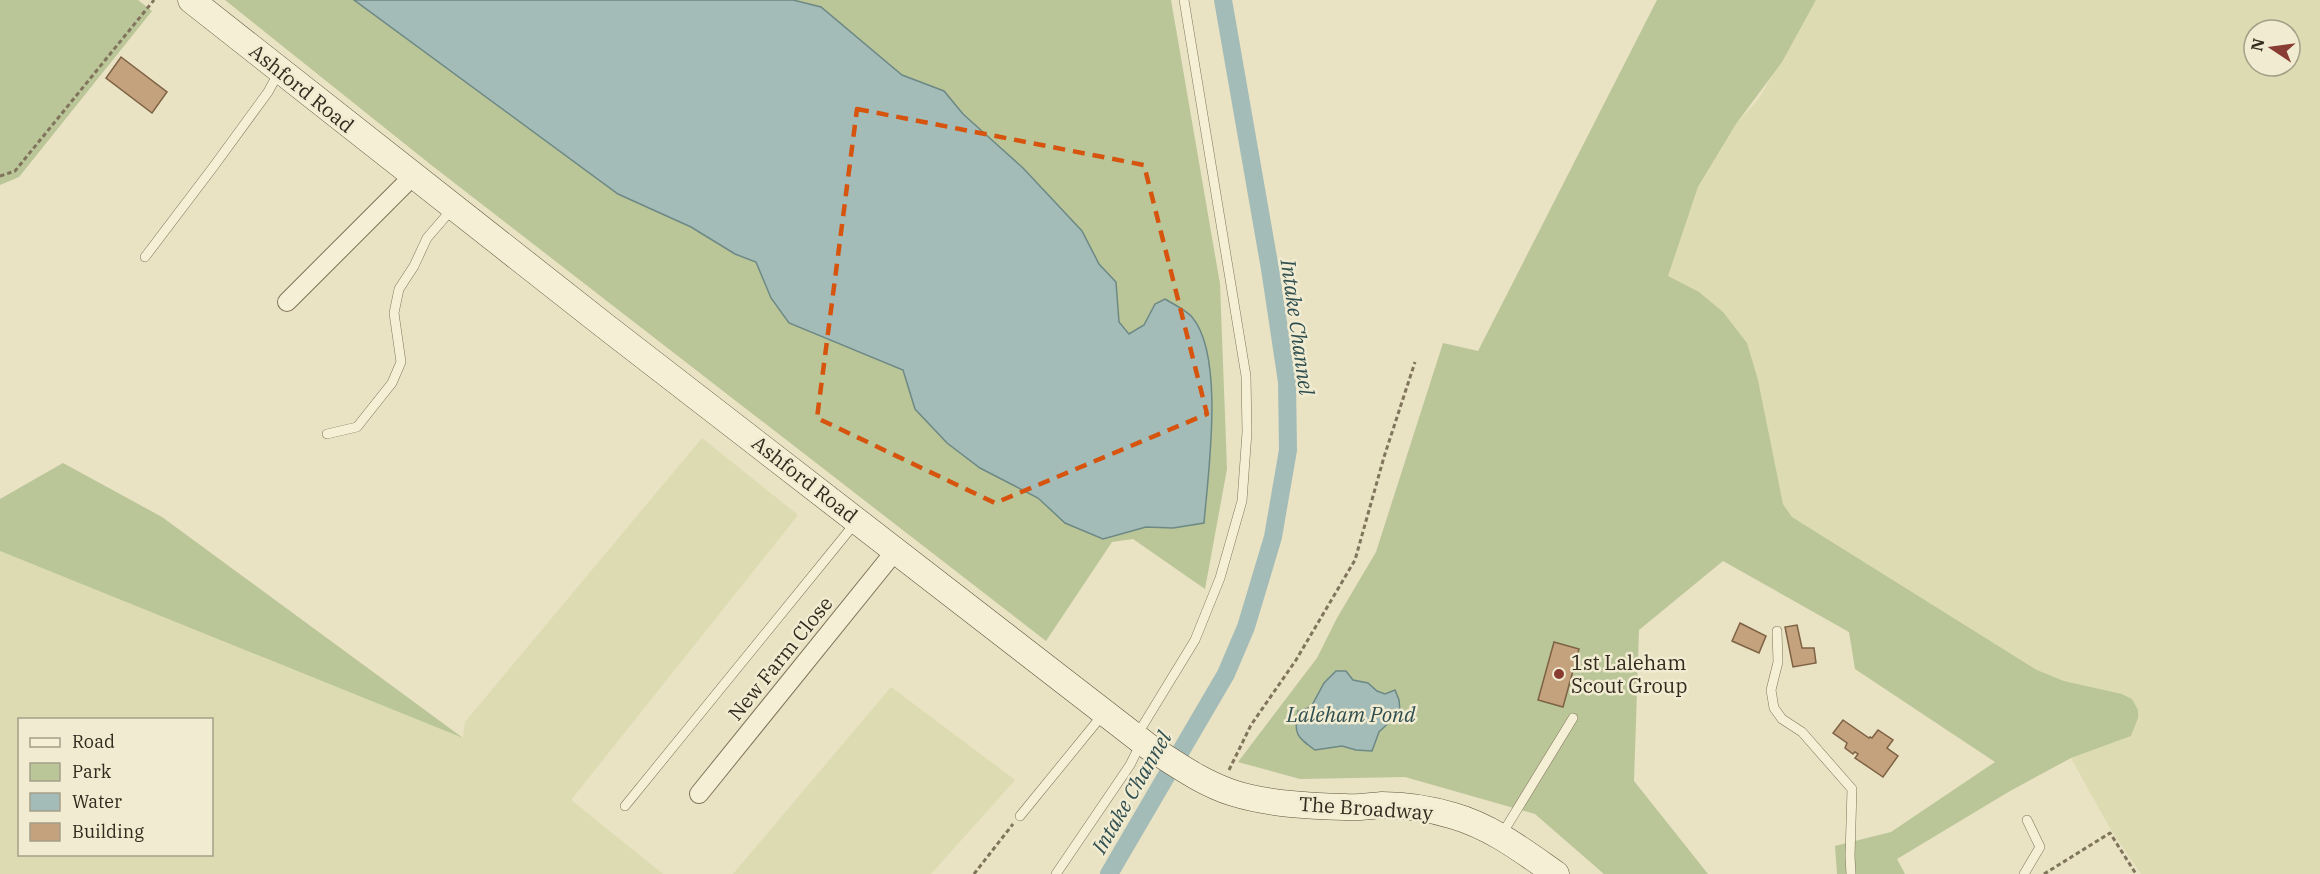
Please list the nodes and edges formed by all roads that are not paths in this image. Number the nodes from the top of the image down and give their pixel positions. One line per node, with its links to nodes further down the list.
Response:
1 (191, 0): 3 (main road, Ashford Road)
2 (1184, 0): 14 (lane)
3 (280, 70): 4 (main road, Ashford Road); 6 (lane)
4 (413, 176): 5 (main road, Ashford Road); 7 (street)
5 (454, 207): 8 (lane); 9 (main road, Ashford Road)
6 (145, 256)
7 (287, 302)
8 (327, 434)
9 (857, 520): 10 (main road, Ashford Road); 17 (lane)
10 (896, 550): 12 (main road, Ashford Road); 16 (street, New Farm Close)
11 (1777, 631): 23 (lane)
12 (1104, 713): 14 (main road, Ashford Road); 18 (lane)
13 (1573, 718): 20 (lane)
14 (1142, 742): 15 (main road, Ashford Road); 21 (lane)
15 (1210, 783): 20 (main road, The Broadway)
16 (699, 794)
17 (625, 806)
18 (1020, 816)
19 (2027, 820): 24 (lane)
20 (1501, 836): 22 (main road, The Broadway)
21 (1056, 874)
22 (1556, 874)
23 (1851, 874)
24 (2024, 874)

